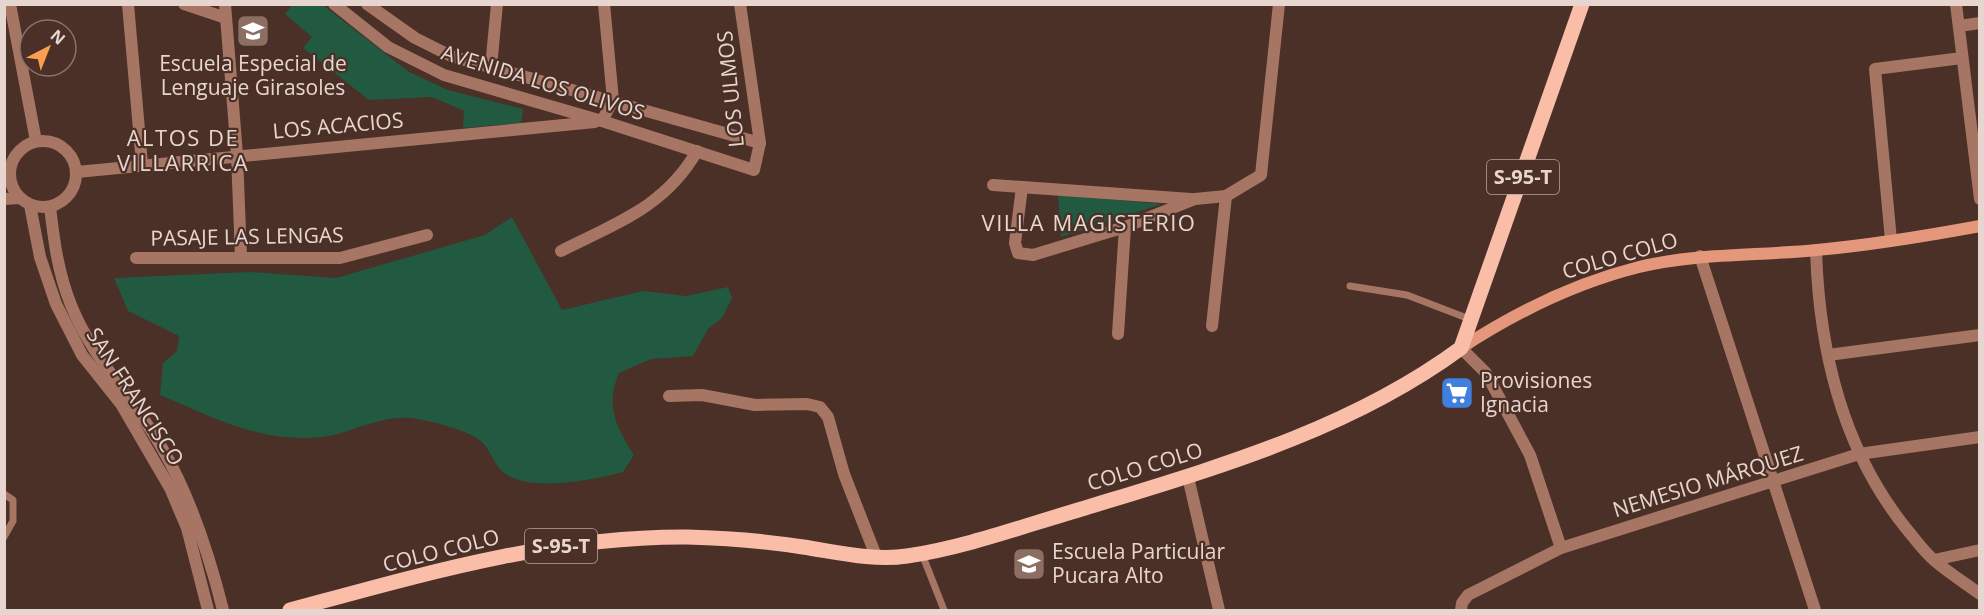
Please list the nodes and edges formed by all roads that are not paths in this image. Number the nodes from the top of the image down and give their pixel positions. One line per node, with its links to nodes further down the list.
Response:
1 (10, 4): 20 (street)
2 (128, 4): 24 (street)
3 (184, 4): 13 (street)
4 (225, 4): 13 (street)
5 (334, 4): 19 (street, AVENIDA LOS OLIVOS)
6 (367, 4): 17 (street, AVENIDA LOS OLIVOS)
7 (497, 4): 17 (street)
8 (604, 4): 18 (street)
9 (740, 4): 21 (street, LOS ULMOS)
10 (1279, 4): 30 (street)
11 (1582, 4): 46 (main road, S-95-T)
12 (1956, 4): 15 (street)
13 (226, 18): 23 (street)
14 (1980, 23): 15 (street)
15 (1959, 26): 16 (street)
16 (1962, 58): 33 (street); 39 (street)
17 (491, 67): 18 (street, AVENIDA LOS OLIVOS)
18 (613, 100): 19 (street); 21 (street, AVENIDA LOS OLIVOS)
19 (602, 122): 22 (street, AVENIDA LOS OLIVOS); 23 (street, LOS ACACIOS)
20 (36, 141): 25 (street, SAN FRANCISCO); 27 (street)
21 (760, 143): 26 (street, LOS ULMOS)
22 (697, 151): 26 (street, AVENIDA LOS OLIVOS); 41 (street)
23 (237, 155): 24 (street, LOS ACACIOS); 43 (street)
24 (142, 164): 27 (street, LOS ACACIOS)
25 (7, 170): 34 (street, SAN FRANCISCO)
26 (754, 170)
27 (77, 172): 35 (street)
28 (993, 185): 29 (street)
29 (1022, 187): 32 (street); 37 (street)
30 (1226, 196): 32 (street); 47 (street)
31 (4, 199): 34 (street)
32 (1196, 199): 37 (street)
33 (1980, 200)
34 (25, 202): 35 (street); 66 (street, SAN FRANCISCO)
35 (50, 207): 67 (street, SAN FRANCISCO)
36 (1980, 226): 39 (main road, COLO COLO)
37 (1125, 227): 48 (street)
38 (428, 235): 43 (street, PASAJE LAS LENGAS)
39 (1891, 240): 40 (main road, COLO COLO)
40 (1816, 250): 42 (main road, COLO COLO); 51 (street)
41 (561, 251)
42 (1700, 256): 50 (main road, COLO COLO); 56 (street)
43 (241, 257): 44 (street, PASAJE LAS LENGAS)
44 (136, 258)
45 (1350, 286): 46 (lane)
46 (1472, 320): 50 (main road, S-95-T)
47 (1212, 326)
48 (1118, 334)
49 (1980, 335): 51 (street)
50 (1461, 348): 55 (main road, COLO COLO / S-95-T); 59 (street)
51 (1828, 356): 54 (street)
52 (669, 396): 62 (street)
53 (1980, 437): 54 (street, NEMESIO MÁRQUEZ)
54 (1859, 454): 56 (street, NEMESIO MÁRQUEZ); 63 (street)
55 (1188, 477): 61 (main road, COLO COLO / S-95-T); 70 (street)
56 (1773, 484): 59 (street, NEMESIO MÁRQUEZ); 71 (street)
57 (4, 494): 58 (lane)
58 (4, 537)
59 (1562, 548): 65 (street, NEMESIO MÁRQUEZ)
60 (1980, 550): 63 (street)
61 (921, 553): 62 (main road, COLO COLO / S-95-T); 69 (lane)
62 (876, 556): 68 (main road, COLO COLO / S-95-T)
63 (1934, 560): 64 (street)
64 (1980, 594)
65 (1462, 607)
66 (208, 610)
67 (223, 610)
68 (290, 610)
69 (944, 610)
70 (1219, 610)
71 (1815, 610)

